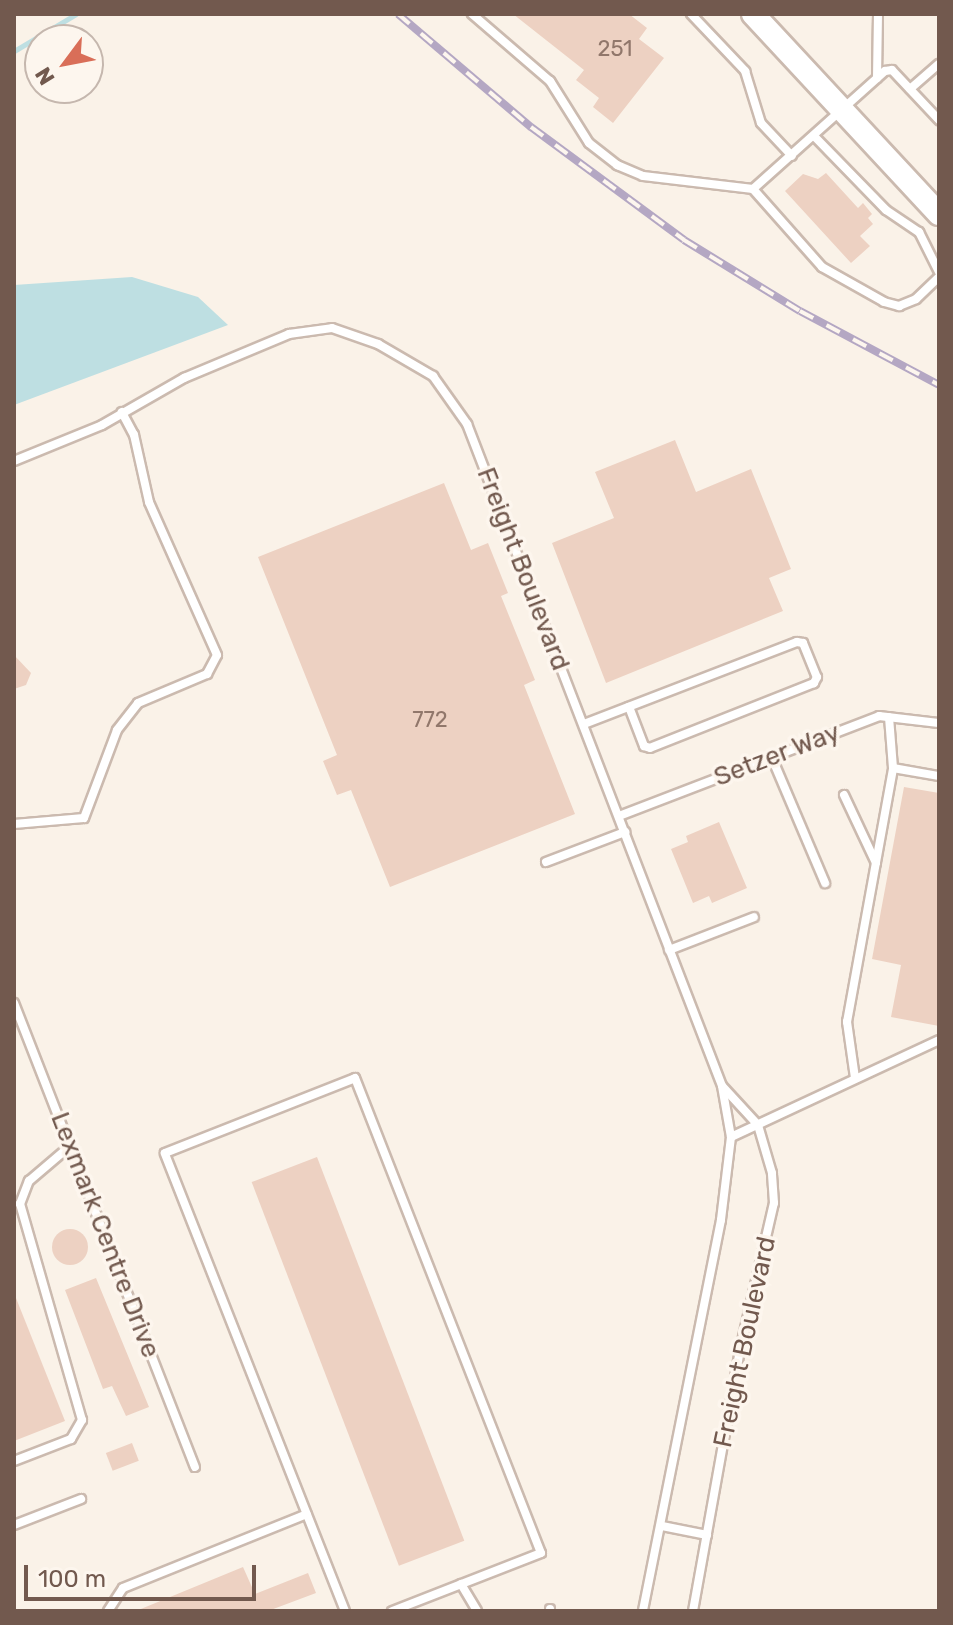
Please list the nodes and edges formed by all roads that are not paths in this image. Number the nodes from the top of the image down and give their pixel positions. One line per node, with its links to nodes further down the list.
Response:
1 (472, 14): 12 (lane)
2 (691, 14): 11 (lane)
3 (753, 14): 8 (main road)
4 (878, 14): 6 (lane)
5 (939, 64): 7 (lane)
6 (877, 79): 7 (lane); 8 (lane)
7 (910, 89): 9 (lane)
8 (844, 112): 10 (lane); 13 (main road)
9 (939, 120)
10 (815, 137): 11 (lane); 14 (lane)
11 (792, 156): 12 (lane)
12 (753, 189): 14 (lane)
13 (939, 214)
14 (939, 274)
15 (122, 412): 16 (lane, Freight Boulevard); 20 (lane, Freight Boulevard); 26 (lane)
16 (14, 461)
17 (629, 707): 17 (lane); 20 (lane)
18 (889, 717): 19 (lane, Setzer Way); 21 (lane, Setzer Way); 22 (lane)
19 (939, 723)
20 (584, 724): 25 (lane, Freight Boulevard)
21 (772, 758): 25 (lane, Setzer Way); 30 (lane)
22 (893, 768): 23 (lane); 29 (lane)
23 (939, 776)
24 (844, 795): 29 (lane)
25 (619, 816): 27 (lane, Freight Boulevard)
26 (14, 824)
27 (625, 832): 28 (lane); 32 (lane, Freight Boulevard)
28 (546, 862)
29 (876, 864): 35 (lane)
30 (825, 883)
31 (754, 917): 32 (lane)
32 (669, 950): 36 (lane, Freight Boulevard)
33 (14, 1003): 39 (lane, Lexmark Centre Drive)
34 (939, 1040): 35 (lane)
35 (855, 1078): 37 (lane)
36 (722, 1086): 37 (lane, Freight Boulevard); 38 (lane, Freight Boulevard)
37 (758, 1125): 38 (lane); 46 (lane, Freight Boulevard)
38 (731, 1137): 45 (lane, Freight Boulevard)
39 (70, 1146): 40 (lane); 41 (lane, Lexmark Centre Drive)
40 (14, 1461)
41 (195, 1467)
42 (81, 1499): 44 (lane)
43 (307, 1514): 47 (lane); 48 (lane); 49 (lane)
44 (14, 1525)
45 (662, 1526): 46 (lane); 52 (lane, Freight Boulevard)
46 (707, 1535): 53 (lane, Freight Boulevard)
47 (461, 1584): 50 (lane); 51 (lane)
48 (108, 1611)
49 (345, 1611)
50 (392, 1611)
51 (477, 1611)
52 (643, 1611)
53 (693, 1611)

